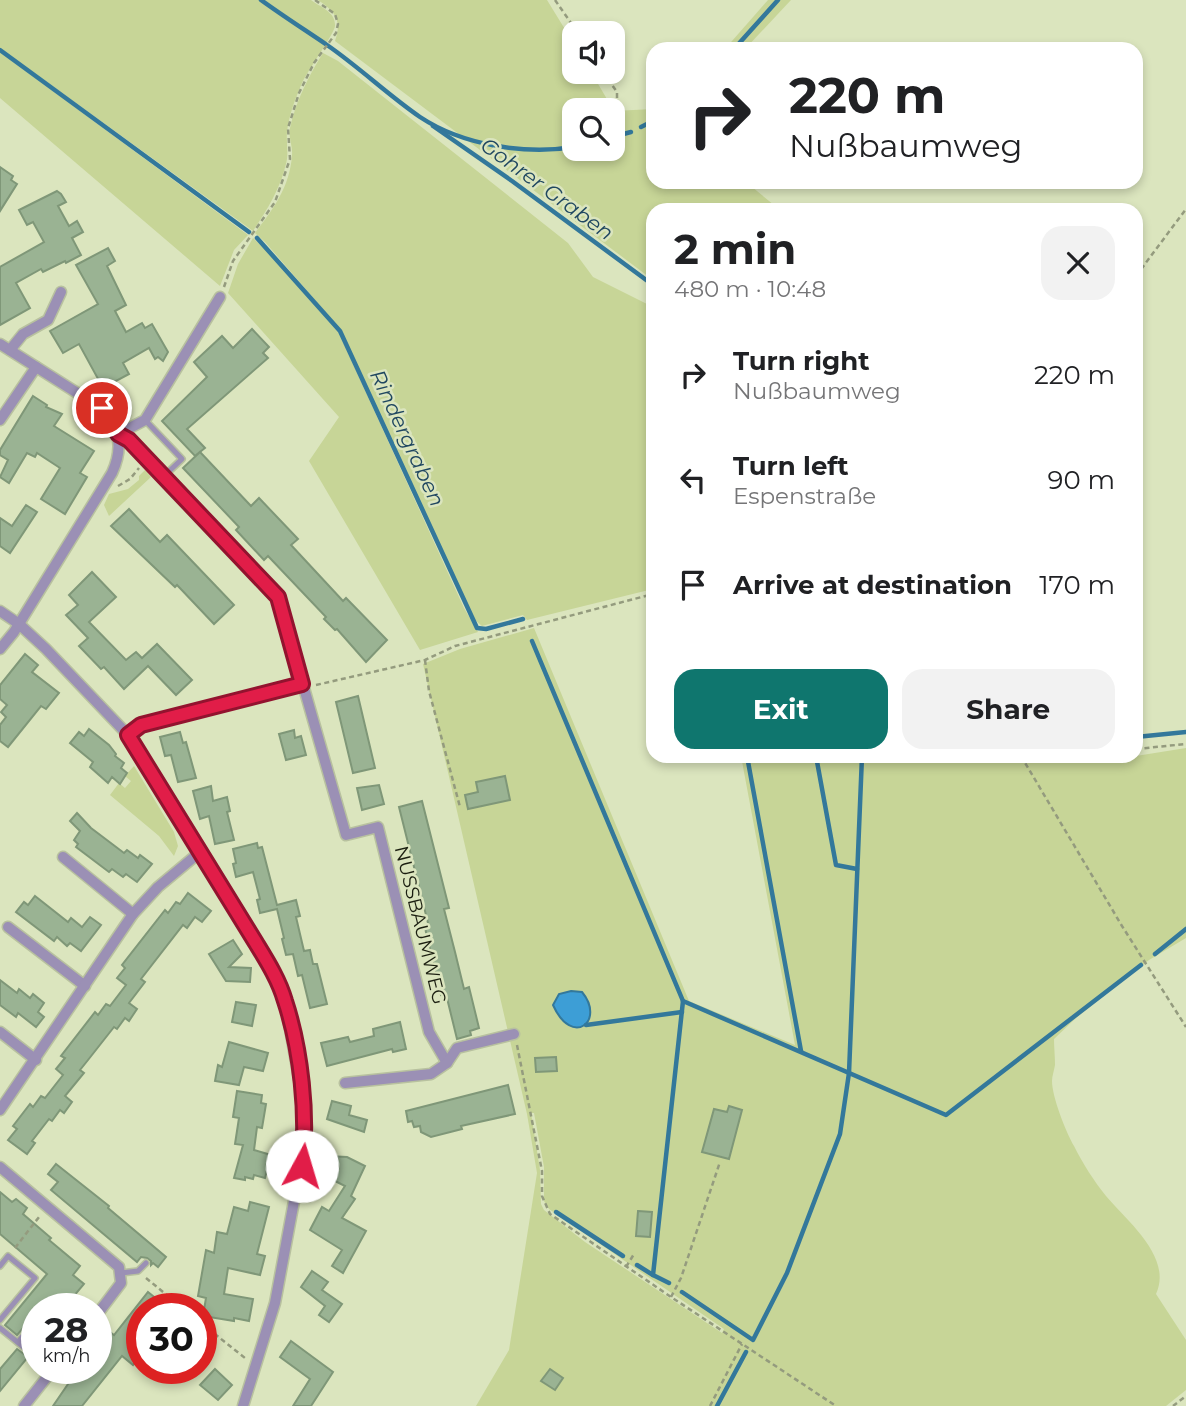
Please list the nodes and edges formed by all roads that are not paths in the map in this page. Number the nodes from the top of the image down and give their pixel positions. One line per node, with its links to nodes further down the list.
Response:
1 (61, 292): 3 (street)
2 (220, 297): 6 (street)
3 (5, 347): 4 (street)
4 (36, 367): 5 (street); 7 (street)
5 (0, 420)
6 (145, 420): 7 (street); 8 (lane)
7 (118, 434): 8 (street); 10 (street)
8 (163, 477): 12 (street)
9 (0, 611): 10 (street)
10 (19, 624): 11 (street); 13 (street)
11 (0, 649)
12 (302, 684): 13 (street); 22 (street, NUSSBAUMWEG)
13 (128, 735): 14 (street)
14 (200, 852): 16 (street); 37 (street)
15 (62, 857): 16 (street)
16 (133, 914): 18 (street)
17 (8, 927): 18 (street)
18 (85, 986): 21 (street)
19 (0, 1031): 21 (street)
20 (514, 1034): 22 (street)
21 (36, 1060): 24 (street)
22 (447, 1063): 23 (street)
23 (345, 1083)
24 (0, 1110)
25 (0, 1167): 28 (street)
26 (146, 1263): 28 (lane)
27 (0, 1266): 30 (lane)
28 (121, 1273): 29 (street)
29 (112, 1296)
30 (0, 1320)
31 (0, 1328): 33 (lane)
32 (21, 1338): 33 (lane)
33 (18, 1342): 34 (lane)
34 (21, 1345)
35 (41, 1384): 36 (street)
36 (24, 1406)
37 (243, 1406)

